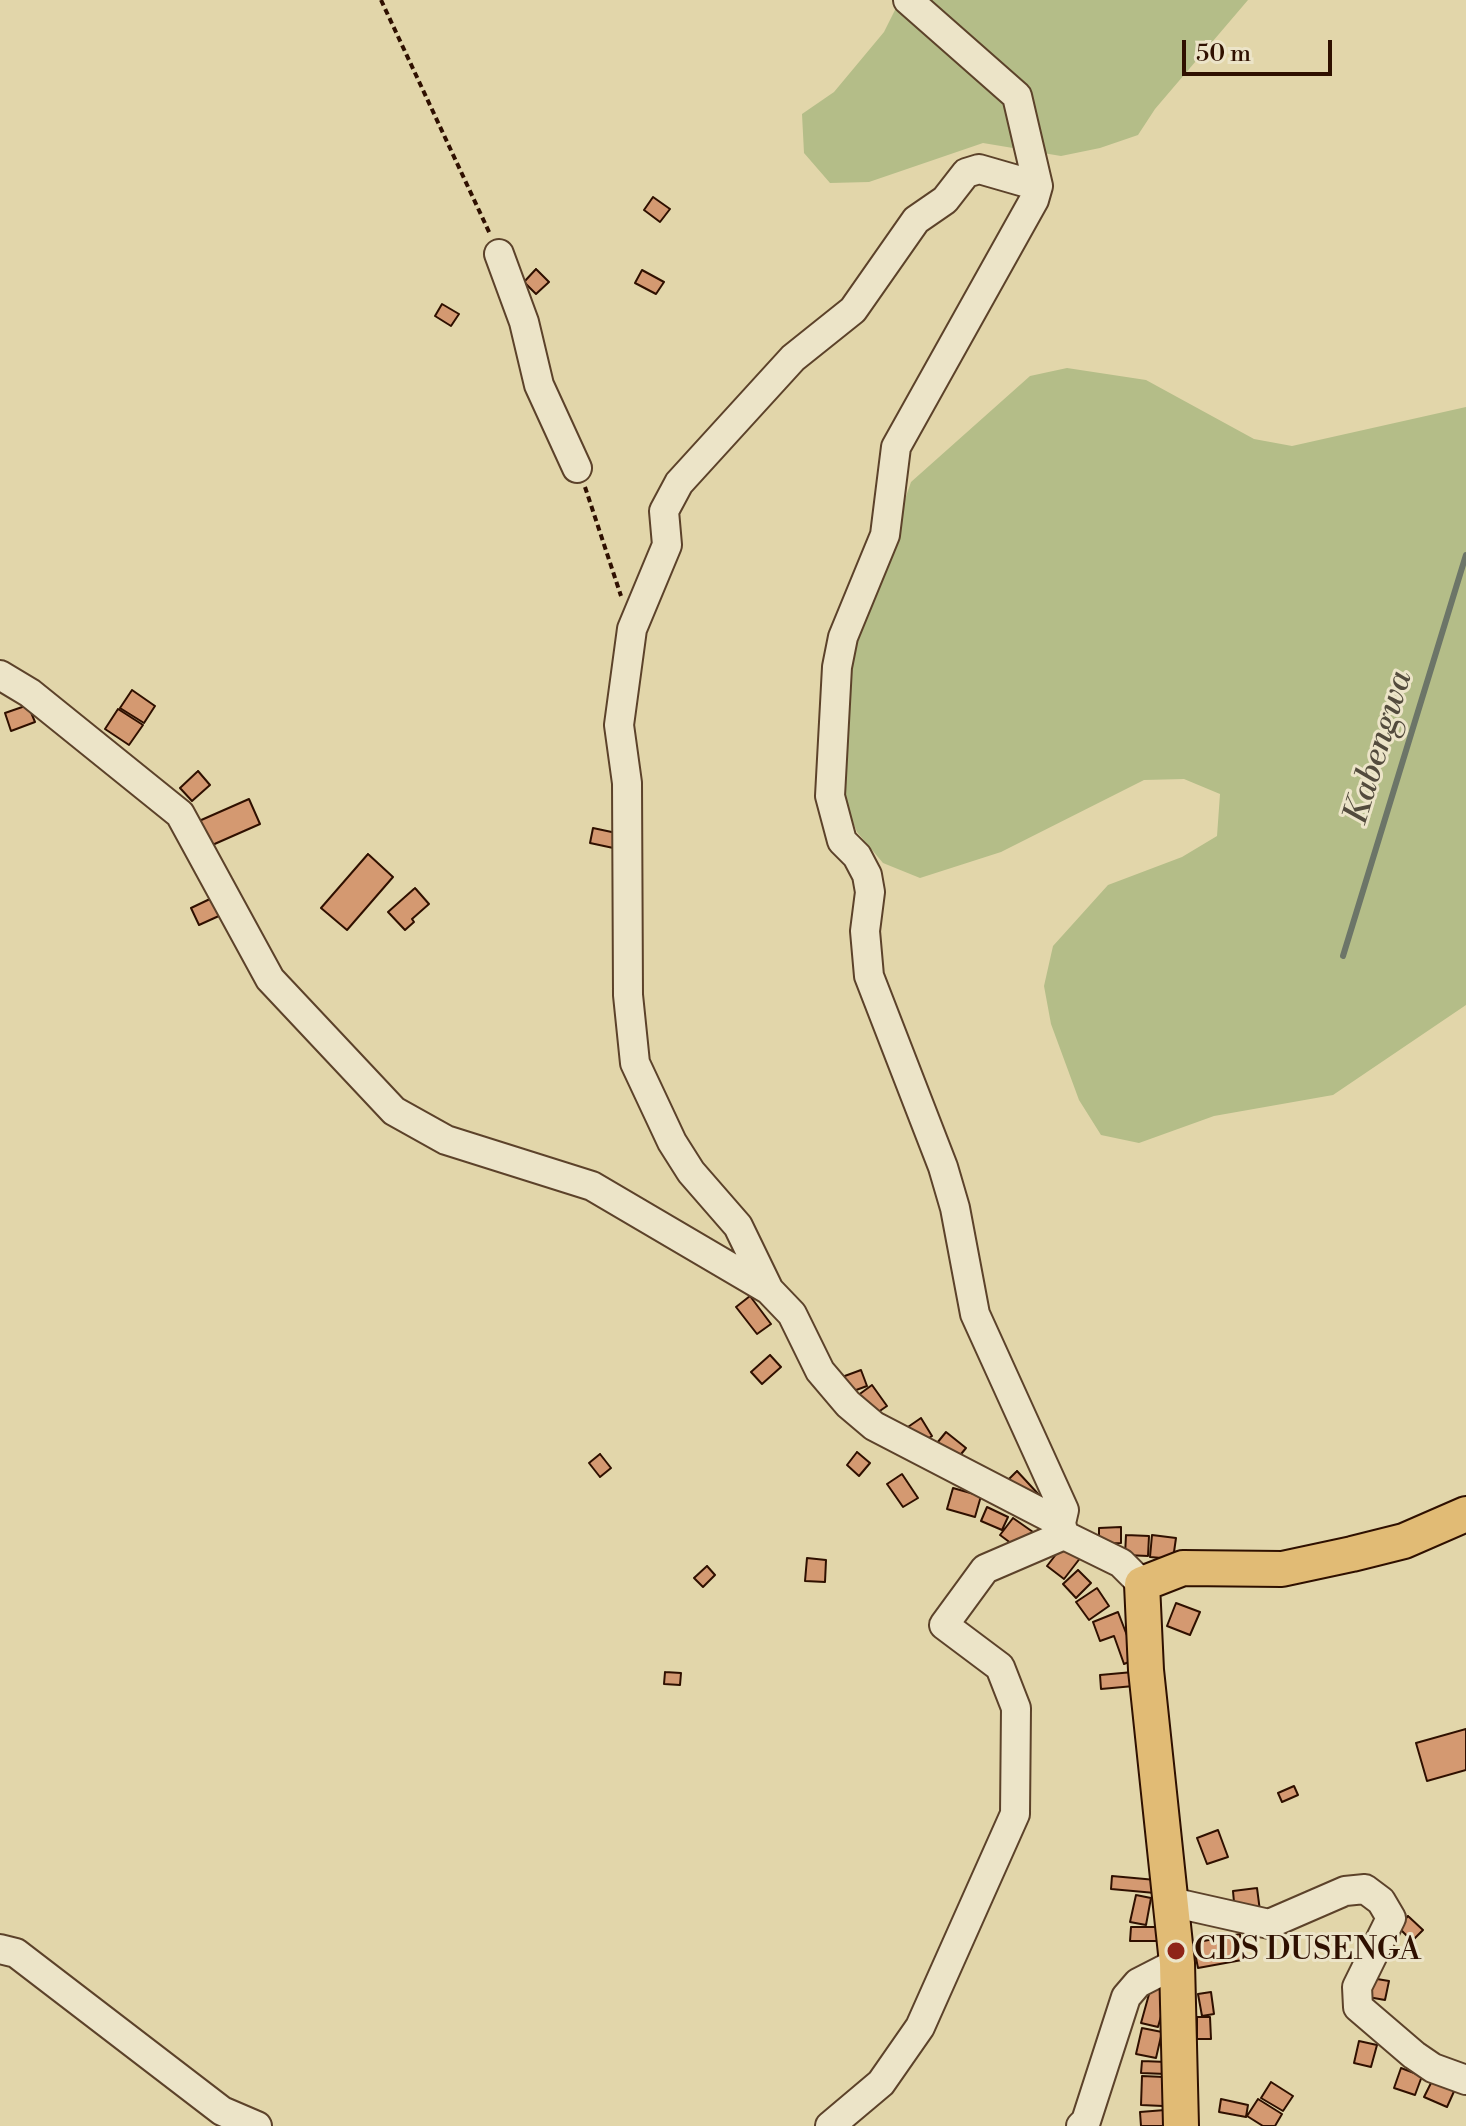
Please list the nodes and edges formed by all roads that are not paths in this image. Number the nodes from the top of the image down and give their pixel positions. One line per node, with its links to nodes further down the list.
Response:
1 (908, 0): 2 (street)
2 (1038, 186): 6 (street); 8 (street)
3 (499, 254): 4 (street)
4 (577, 468)
5 (0, 675): 6 (street)
6 (769, 1290): 8 (street)
7 (1466, 1514): 9 (main road)
8 (1062, 1529): 9 (street); 15 (street)
9 (1142, 1584): 10 (main road)
10 (1171, 1902): 12 (main road); 13 (street)
11 (0, 1949): 14 (street)
12 (1177, 1963): 16 (street); 17 (main road)
13 (1466, 2080)
14 (257, 2126)
15 (830, 2126)
16 (1081, 2126)
17 (1181, 2126)

